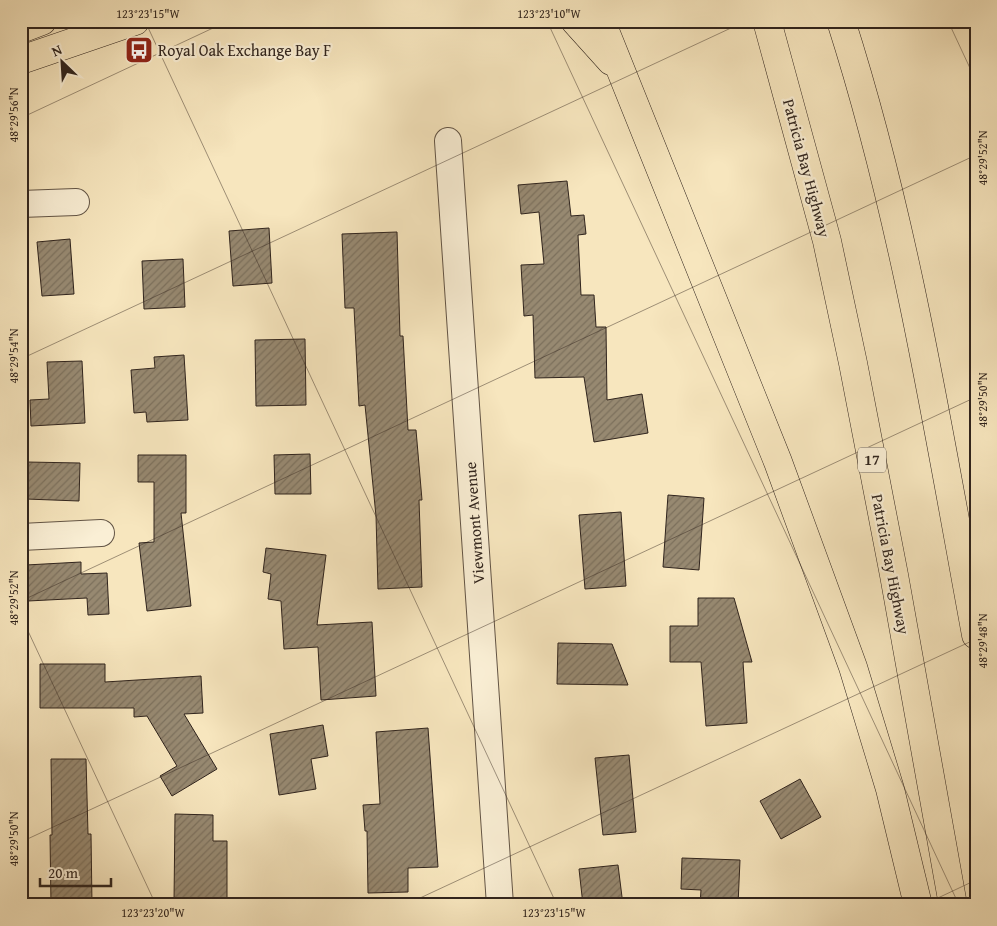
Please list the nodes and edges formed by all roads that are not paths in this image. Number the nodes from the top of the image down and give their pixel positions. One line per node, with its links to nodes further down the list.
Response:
1 (42, 21): 7 (main road)
2 (135, 21): 8 (main road)
3 (575, 21): 9 (main road)
4 (602, 21): 9 (main road)
5 (767, 21): 18 (main road, Patricia Bay Highway / 17)
6 (840, 21): 15 (main road)
7 (21, 28)
8 (21, 60)
9 (623, 75): 17 (main road)
10 (448, 140): 16 (street, Viewmont Avenue)
11 (76, 202): 12 (street)
12 (21, 204)
13 (101, 533): 14 (street)
14 (21, 537)
15 (976, 635)
16 (500, 905)
17 (918, 905)
18 (953, 905)

